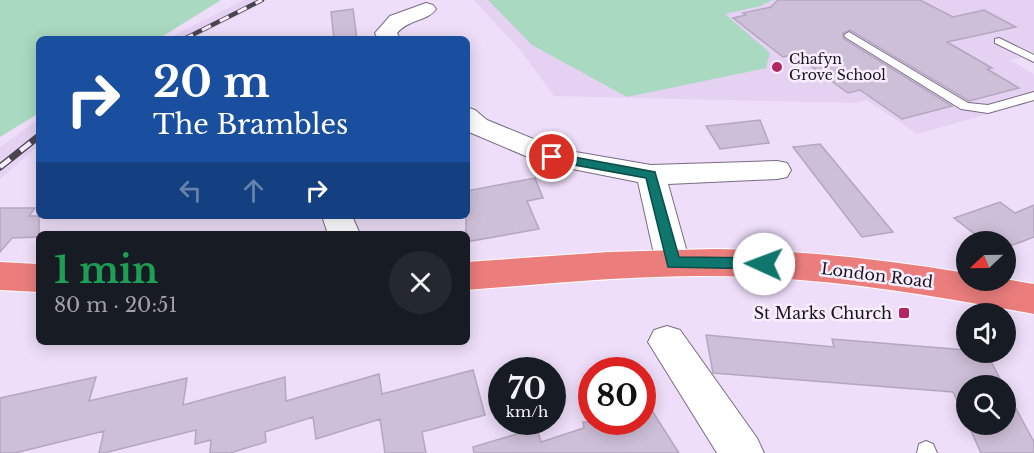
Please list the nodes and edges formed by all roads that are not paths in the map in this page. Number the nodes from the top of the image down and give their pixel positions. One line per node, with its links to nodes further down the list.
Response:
1 (426, 9): 3 (street)
2 (849, 35): 6 (lane)
3 (387, 36)
4 (999, 41): 5 (lane)
5 (1034, 60)
6 (1034, 96)
7 (470, 119): 9 (street)
8 (777, 170): 9 (street)
9 (651, 175): 10 (street)
10 (673, 263): 12 (highway, London Road); 14 (highway, London Road)
11 (0, 276): 13 (highway)
12 (470, 276)
13 (36, 278)
14 (1034, 298)
15 (667, 342): 16 (street)
16 (742, 453)

